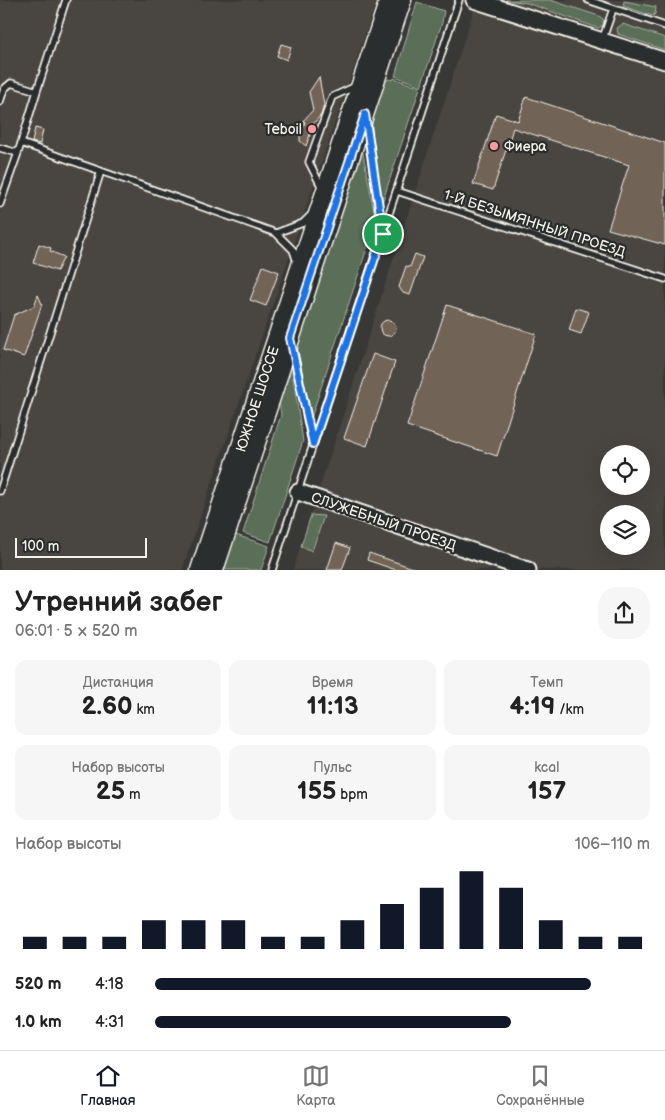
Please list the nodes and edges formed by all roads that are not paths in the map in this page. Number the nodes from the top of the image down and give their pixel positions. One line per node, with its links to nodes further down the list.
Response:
1 (66, 0): 12 (lane)
2 (389, 0): 11 (main road, ЮЖНОЕ ШОССЕ)
3 (402, 0): 14 (main road, ЮЖНОЕ ШОССЕ)
4 (459, 0): 19 (lane)
5 (474, 0): 9 (street)
6 (588, 0): 7 (lane)
7 (613, 9): 8 (lane); 9 (lane)
8 (665, 26)
9 (602, 41): 10 (street)
10 (665, 61)
11 (362, 83): 20 (main road, ЮЖНОЕ ШОССЕ); 20 (lane)
12 (37, 91): 13 (lane); 15 (lane)
13 (0, 102)
14 (365, 114): 23 (lane); 26 (main road, ЮЖНОЕ ШОССЕ)
15 (21, 143): 17 (lane); 18 (lane)
16 (0, 148): 17 (lane)
17 (18, 154): 21 (lane)
18 (101, 171): 22 (lane); 28 (lane)
19 (397, 191): 23 (lane); 25 (lane, 1-Й БЕЗЫМЯННЫЙ ПРОЕЗД)
20 (322, 201): 22 (lane); 24 (main road, ЮЖНОЕ ШОССЕ)
21 (0, 204)
22 (276, 233): 24 (lane)
23 (383, 234): 27 (lane)
24 (300, 268): 30 (main road, ЮЖНОЕ ШОССЕ)
25 (665, 279)
26 (290, 338): 27 (lane); 31 (main road, ЮЖНОЕ ШОССЕ)
27 (313, 444): 29 (lane)
28 (0, 491)
29 (298, 492): 32 (lane); 33 (street, СЛУЖЕБНЫЙ ПРОЕЗД)
30 (200, 570)
31 (214, 570)
32 (272, 570)
33 (528, 570)

